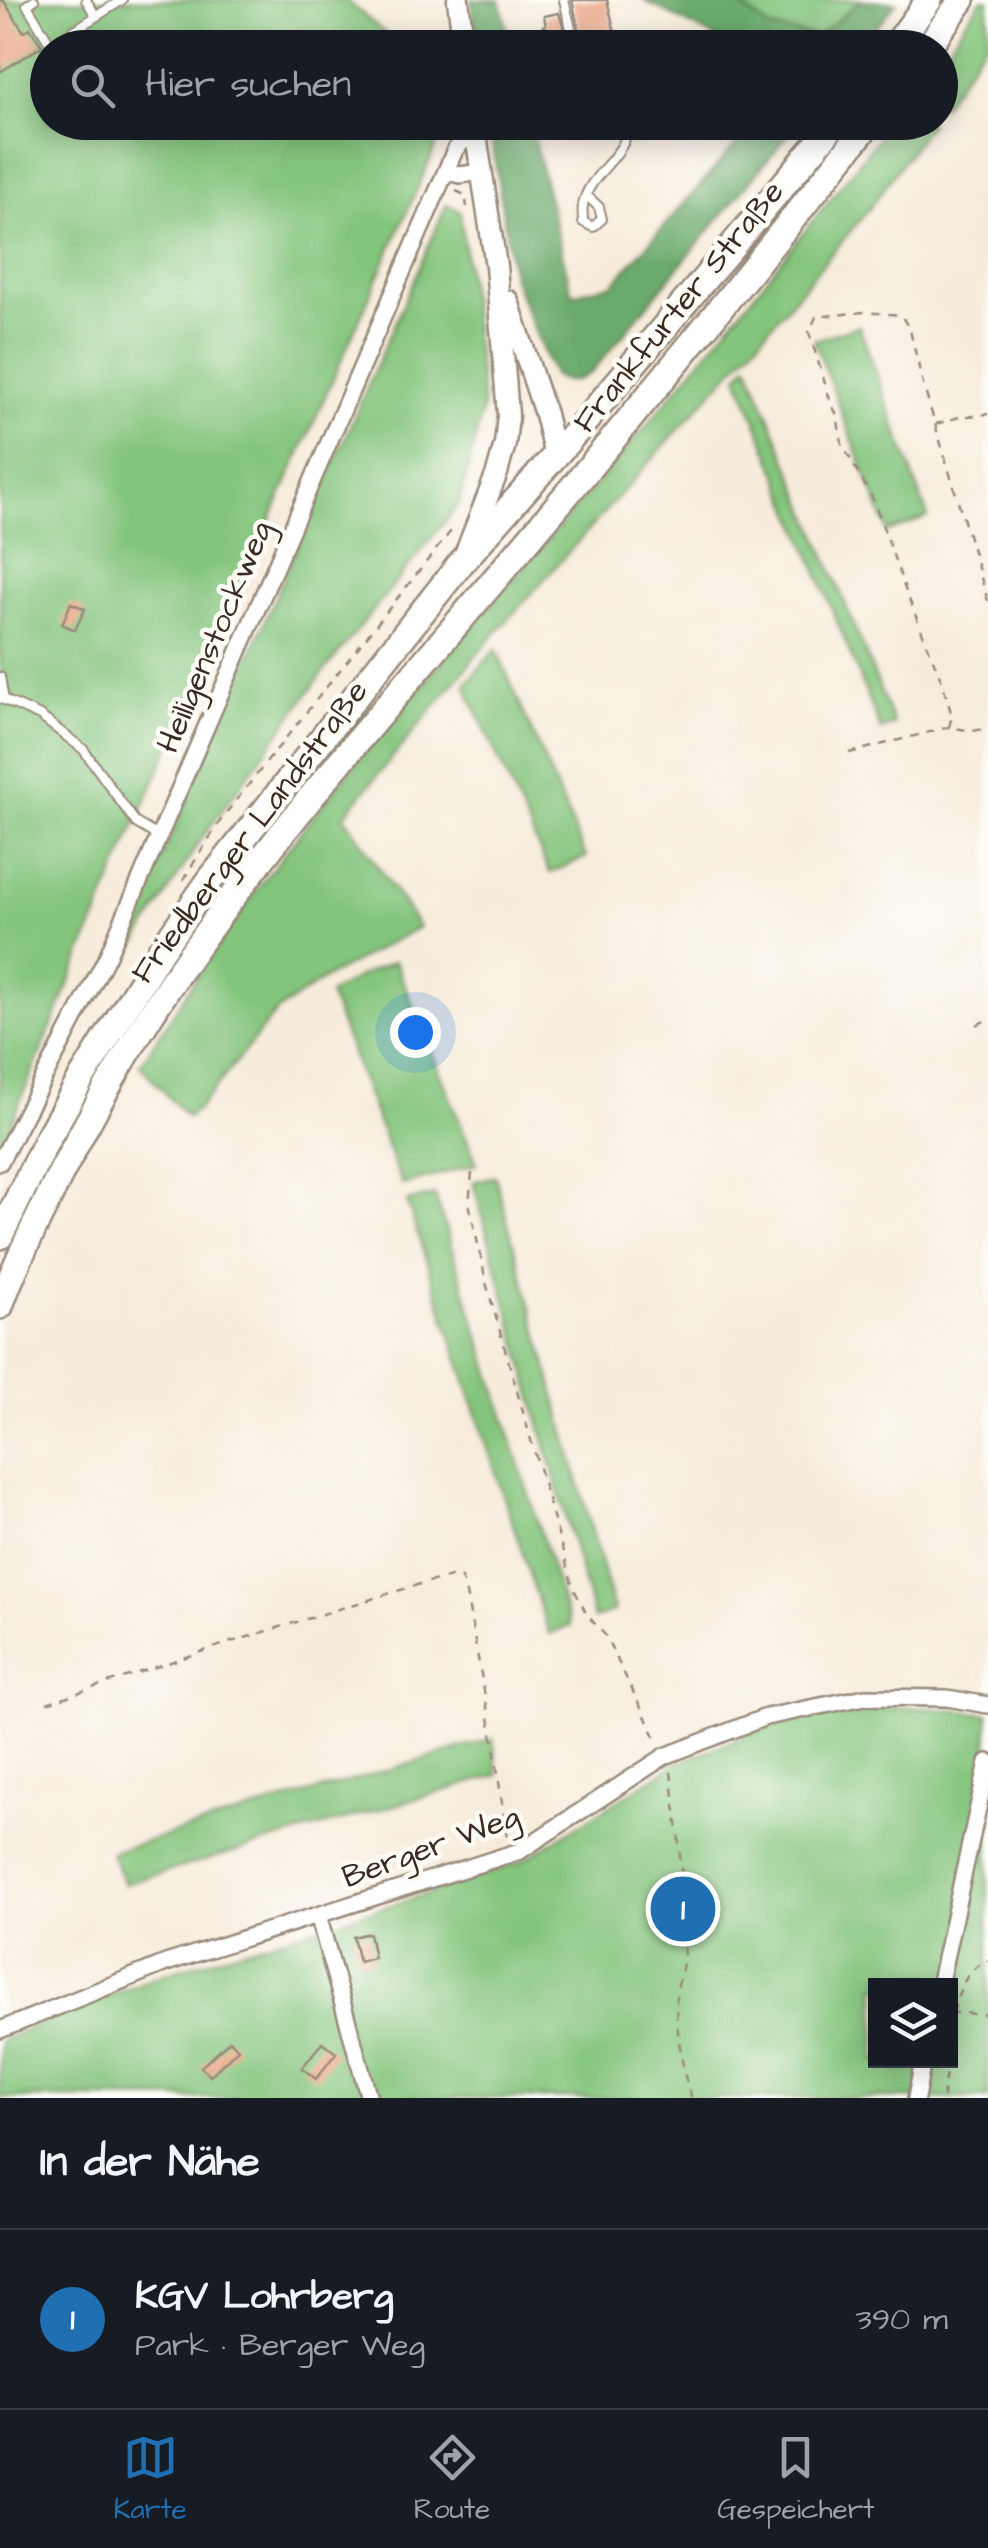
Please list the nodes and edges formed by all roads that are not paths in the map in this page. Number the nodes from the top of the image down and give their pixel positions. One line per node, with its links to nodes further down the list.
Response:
1 (34, 0): 9 (lane)
2 (86, 0): 8 (lane)
3 (122, 0): 8 (lane)
4 (458, 0): 11 (street)
5 (564, 0): 12 (lane)
6 (930, 0): 13 (main road)
7 (962, 0): 14 (main road)
8 (96, 16): 10 (lane)
9 (42, 30)
10 (75, 30)
11 (462, 30)
12 (571, 30)
13 (908, 30)
14 (940, 30)
15 (464, 140): 20 (street, Heiligenstockweg)
16 (476, 140): 21 (street, Friedberger Landstraße)
17 (627, 140): 22 (lane)
18 (821, 140): 24 (main road, Frankfurter Straße)
19 (856, 140): 25 (main road, Frankfurter Straße)
20 (446, 172): 21 (street); 29 (street, Heiligenstockweg)
21 (481, 172): 23 (street, Friedberger Landstraße)
22 (586, 195)
23 (496, 266): 24 (street, Friedberger Landstraße); 26 (street, Friedberger Landstraße)
24 (554, 456): 25 (main road); 26 (main road, Friedberger Landstraße)
25 (536, 531): 32 (main road, Friedberger Landstraße)
26 (461, 563): 31 (main road, Friedberger Landstraße)
27 (0, 677): 28 (lane)
28 (2, 699): 29 (lane)
29 (159, 837): 30 (street, Heiligenstockweg)
30 (0, 1162)
31 (0, 1236)
32 (0, 1306)
33 (988, 1705): 35 (street, Berger Weg)
34 (988, 1762): 36 (street)
35 (318, 1915): 37 (street, Berger Weg); 39 (street)
36 (941, 1978)
37 (0, 2030)
38 (922, 2068): 40 (street)
39 (369, 2098)
40 (916, 2098)

